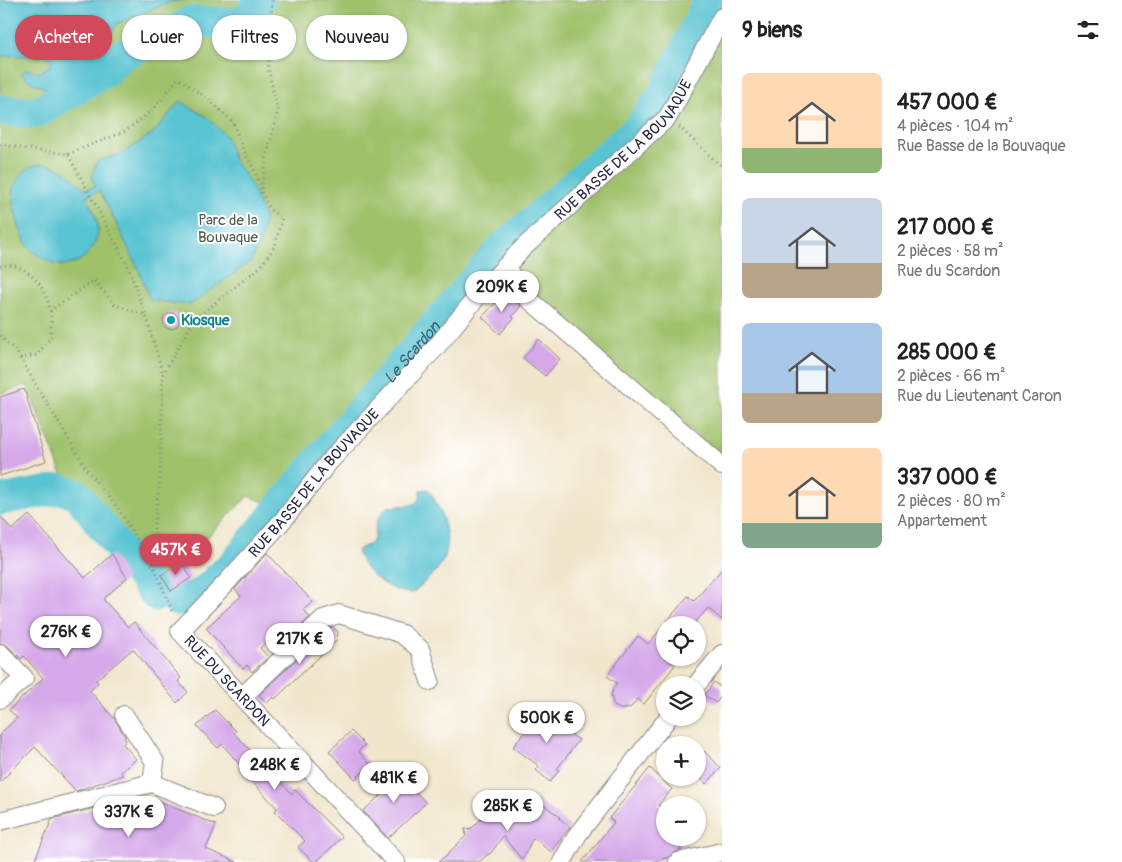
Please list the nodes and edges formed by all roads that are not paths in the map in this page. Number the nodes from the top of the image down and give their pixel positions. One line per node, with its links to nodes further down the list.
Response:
1 (722, 17): 2 (street, RUE BASSE DE LA BOUVAQUE)
2 (506, 267): 3 (street); 4 (street, RUE BASSE DE LA BOUVAQUE)
3 (722, 466)
4 (180, 631): 9 (street, RUE DU SCARDON)
5 (0, 652): 10 (street)
6 (722, 654): 7 (street)
7 (704, 676)
8 (430, 680): 9 (street)
9 (242, 697): 17 (street, RUE DU SCARDON)
10 (0, 699)
11 (124, 715): 13 (street)
12 (662, 726): 18 (street)
13 (152, 783): 14 (street); 15 (street)
14 (214, 808)
15 (0, 821)
16 (722, 852): 19 (street)
17 (396, 862)
18 (562, 862)
19 (678, 862)

